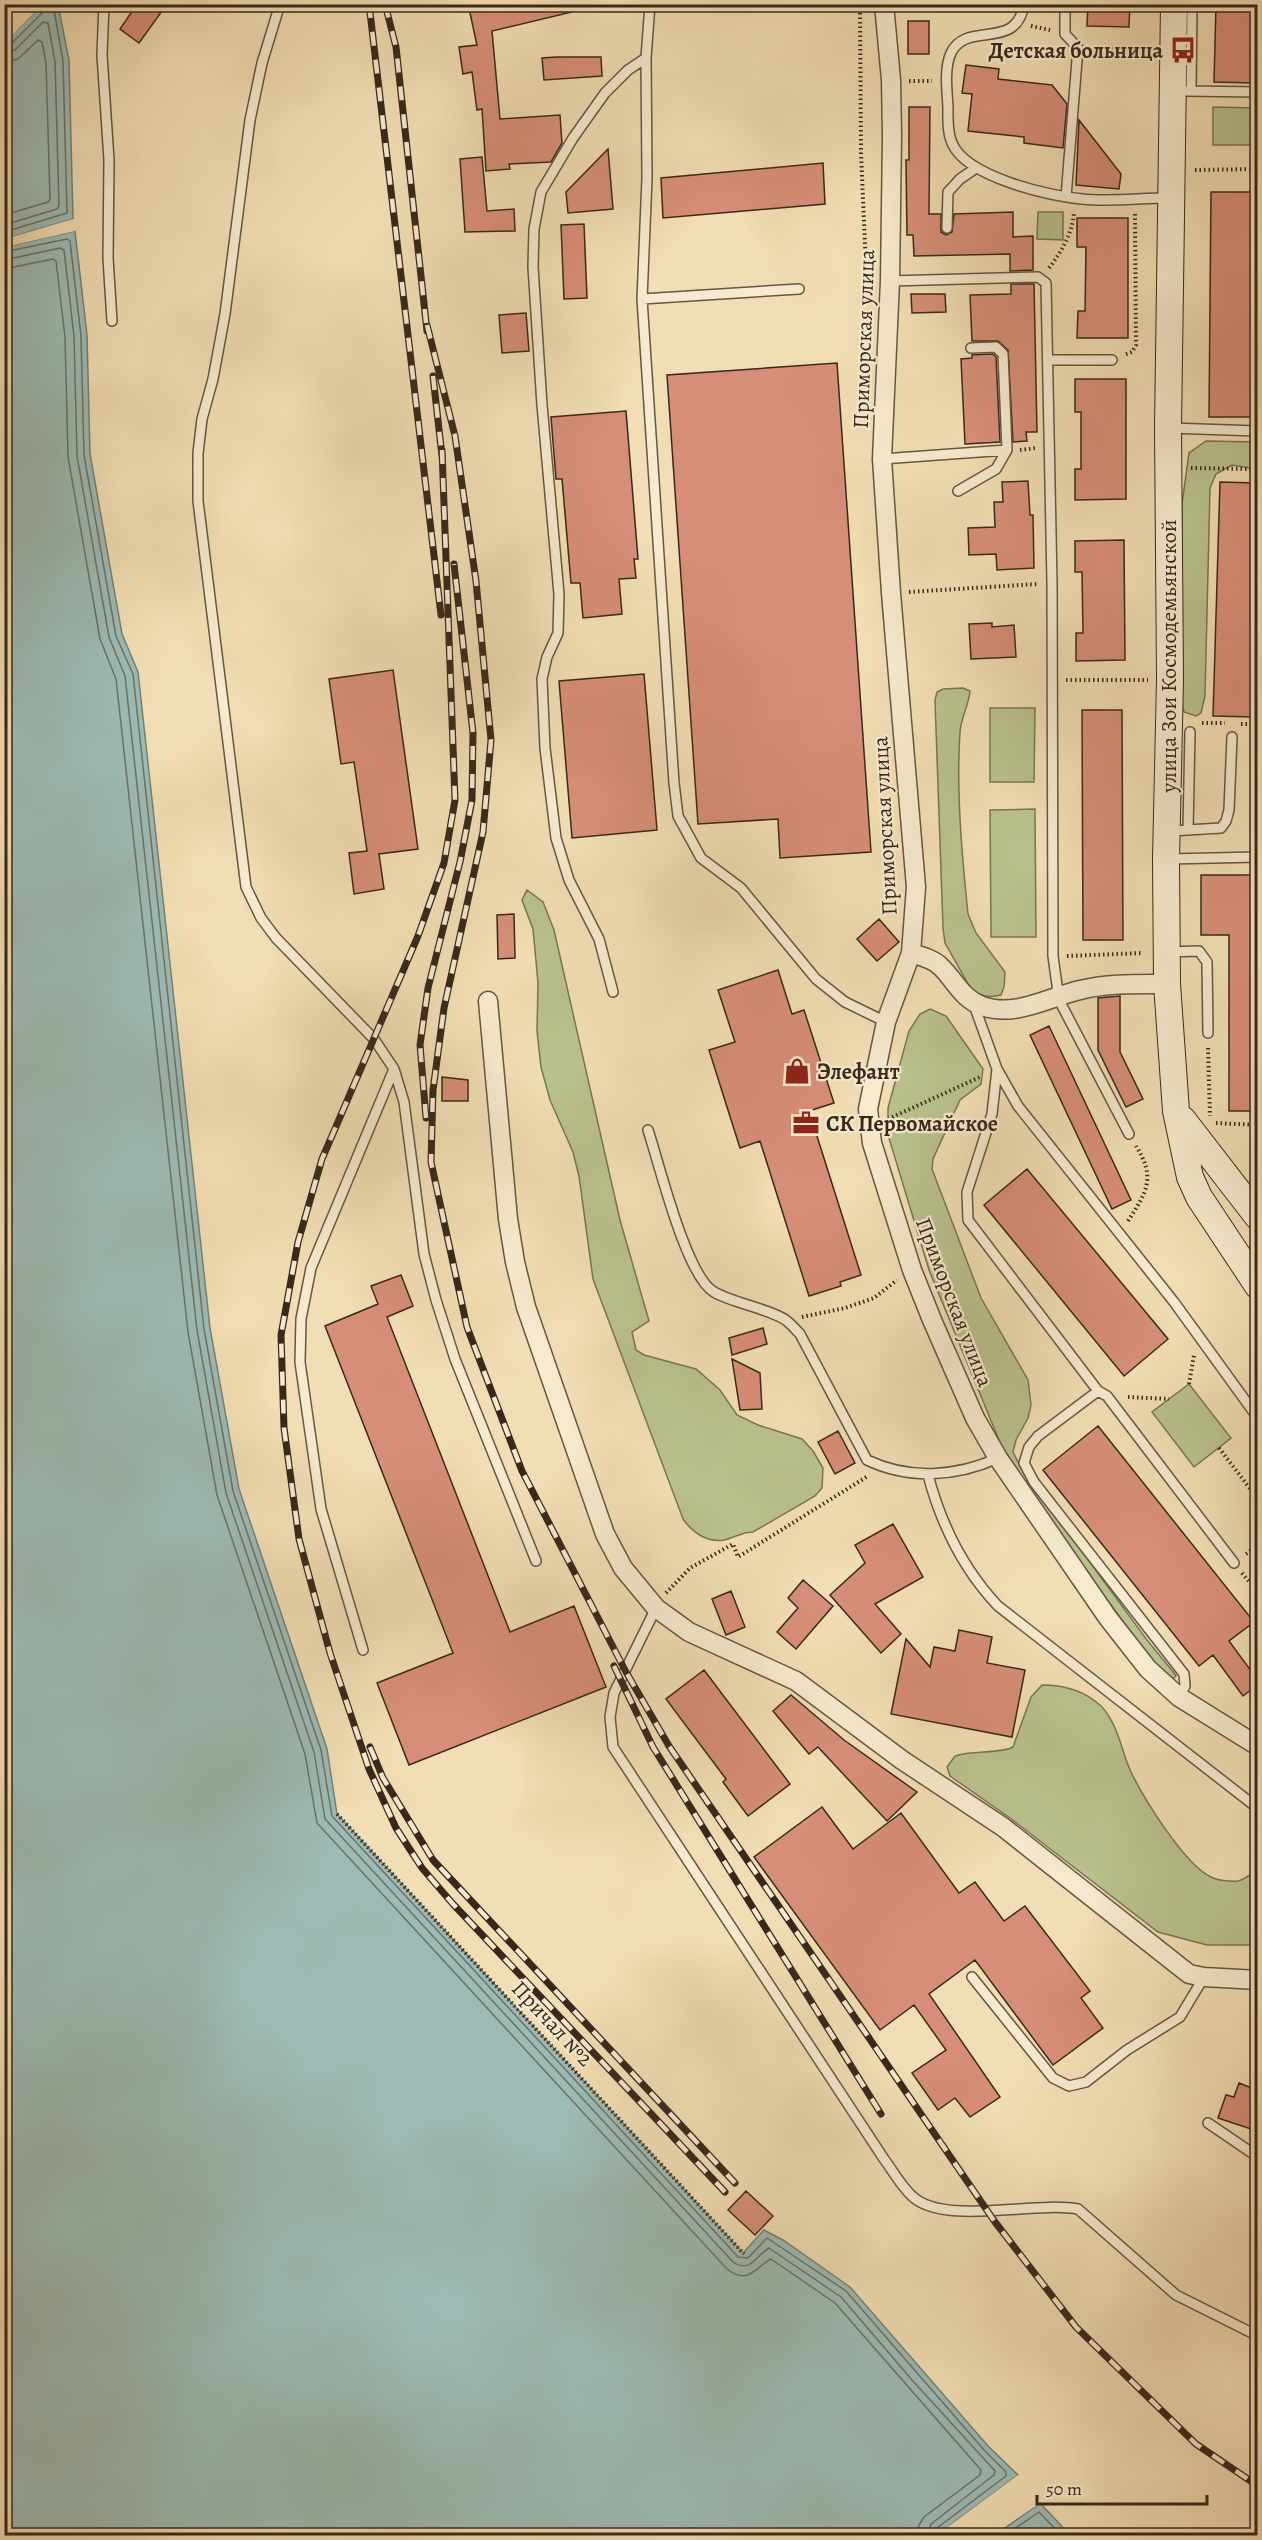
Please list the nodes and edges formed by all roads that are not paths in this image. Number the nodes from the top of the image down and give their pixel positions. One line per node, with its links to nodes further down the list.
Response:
1 (104, 4): 20 (lane)
2 (280, 4): 43 (lane)
3 (650, 4): 10 (lane)
4 (1024, 4): 13 (lane)
5 (1065, 4): 14 (lane)
6 (1174, 4): 11 (main road, улица Зои Космодемьянской)
7 (1192, 4): 11 (lane)
8 (884, 5): 9 (lane); 17 (street, Приморская улица)
9 (988, 5)
10 (646, 58): 19 (lane); 37 (lane)
11 (1182, 91): 12 (lane); 15 (main road, улица Зои Космодемьянской)
12 (1257, 92)
13 (976, 168): 14 (lane); 16 (lane)
14 (1070, 197): 15 (lane)
15 (1171, 198): 24 (main road, улица Зои Космодемьянской)
16 (946, 228)
17 (890, 281): 22 (lane); 27 (street, Приморская улица)
18 (799, 289): 19 (lane)
19 (642, 299): 41 (lane)
20 (112, 321)
21 (971, 348): 26 (lane)
22 (1048, 360): 23 (lane); 38 (lane)
23 (1112, 360)
24 (1168, 428): 25 (lane); 31 (main road, улица Зои Космодемьянской)
25 (1257, 431)
26 (1007, 450): 27 (lane); 28 (lane)
27 (882, 459): 35 (street, Приморская улица)
28 (958, 491)
29 (1190, 732): 31 (lane)
30 (1233, 737): 31 (lane)
31 (1178, 831): 33 (main road, улица Зои Космодемьянской)
32 (1257, 857): 33 (lane)
33 (1166, 859): 34 (main road, улица Зои Космодемьянской)
34 (1168, 952): 36 (main road, улица Зои Космодемьянской); 42 (lane)
35 (911, 953): 40 (street); 41 (street, Приморская улица)
36 (1167, 984): 38 (street); 45 (main road, улица Зои Космодемьянской)
37 (613, 992)
38 (1058, 997): 40 (street); 47 (lane)
39 (488, 1001): 56 (street)
40 (973, 1002): 44 (lane)
41 (886, 1022): 52 (street, Приморская улица)
42 (1208, 1033)
43 (394, 1069): 54 (lane); 57 (lane)
44 (997, 1070): 50 (lane); 51 (lane)
45 (1176, 1111): 48 (main road); 49 (main road, улица Зои Космодемьянской)
46 (648, 1130): 53 (lane)
47 (1129, 1134)
48 (1257, 1217)
49 (1257, 1286)
50 (1098, 1391): 55 (lane); 58 (lane)
51 (1257, 1418)
52 (998, 1458): 53 (lane); 58 (street, Приморская улица)
53 (928, 1475): 60 (lane)
54 (536, 1561)
55 (1234, 1563)
56 (656, 1608): 62 (street); 66 (lane)
57 (363, 1650)
58 (1179, 1697): 59 (street, Приморская улица)
59 (1257, 1746)
60 (1255, 1806)
61 (972, 1977): 62 (lane)
62 (1204, 1977): 63 (street)
63 (1257, 1980)
64 (1208, 2123): 65 (lane)
65 (1257, 2157)
66 (1257, 2336)

